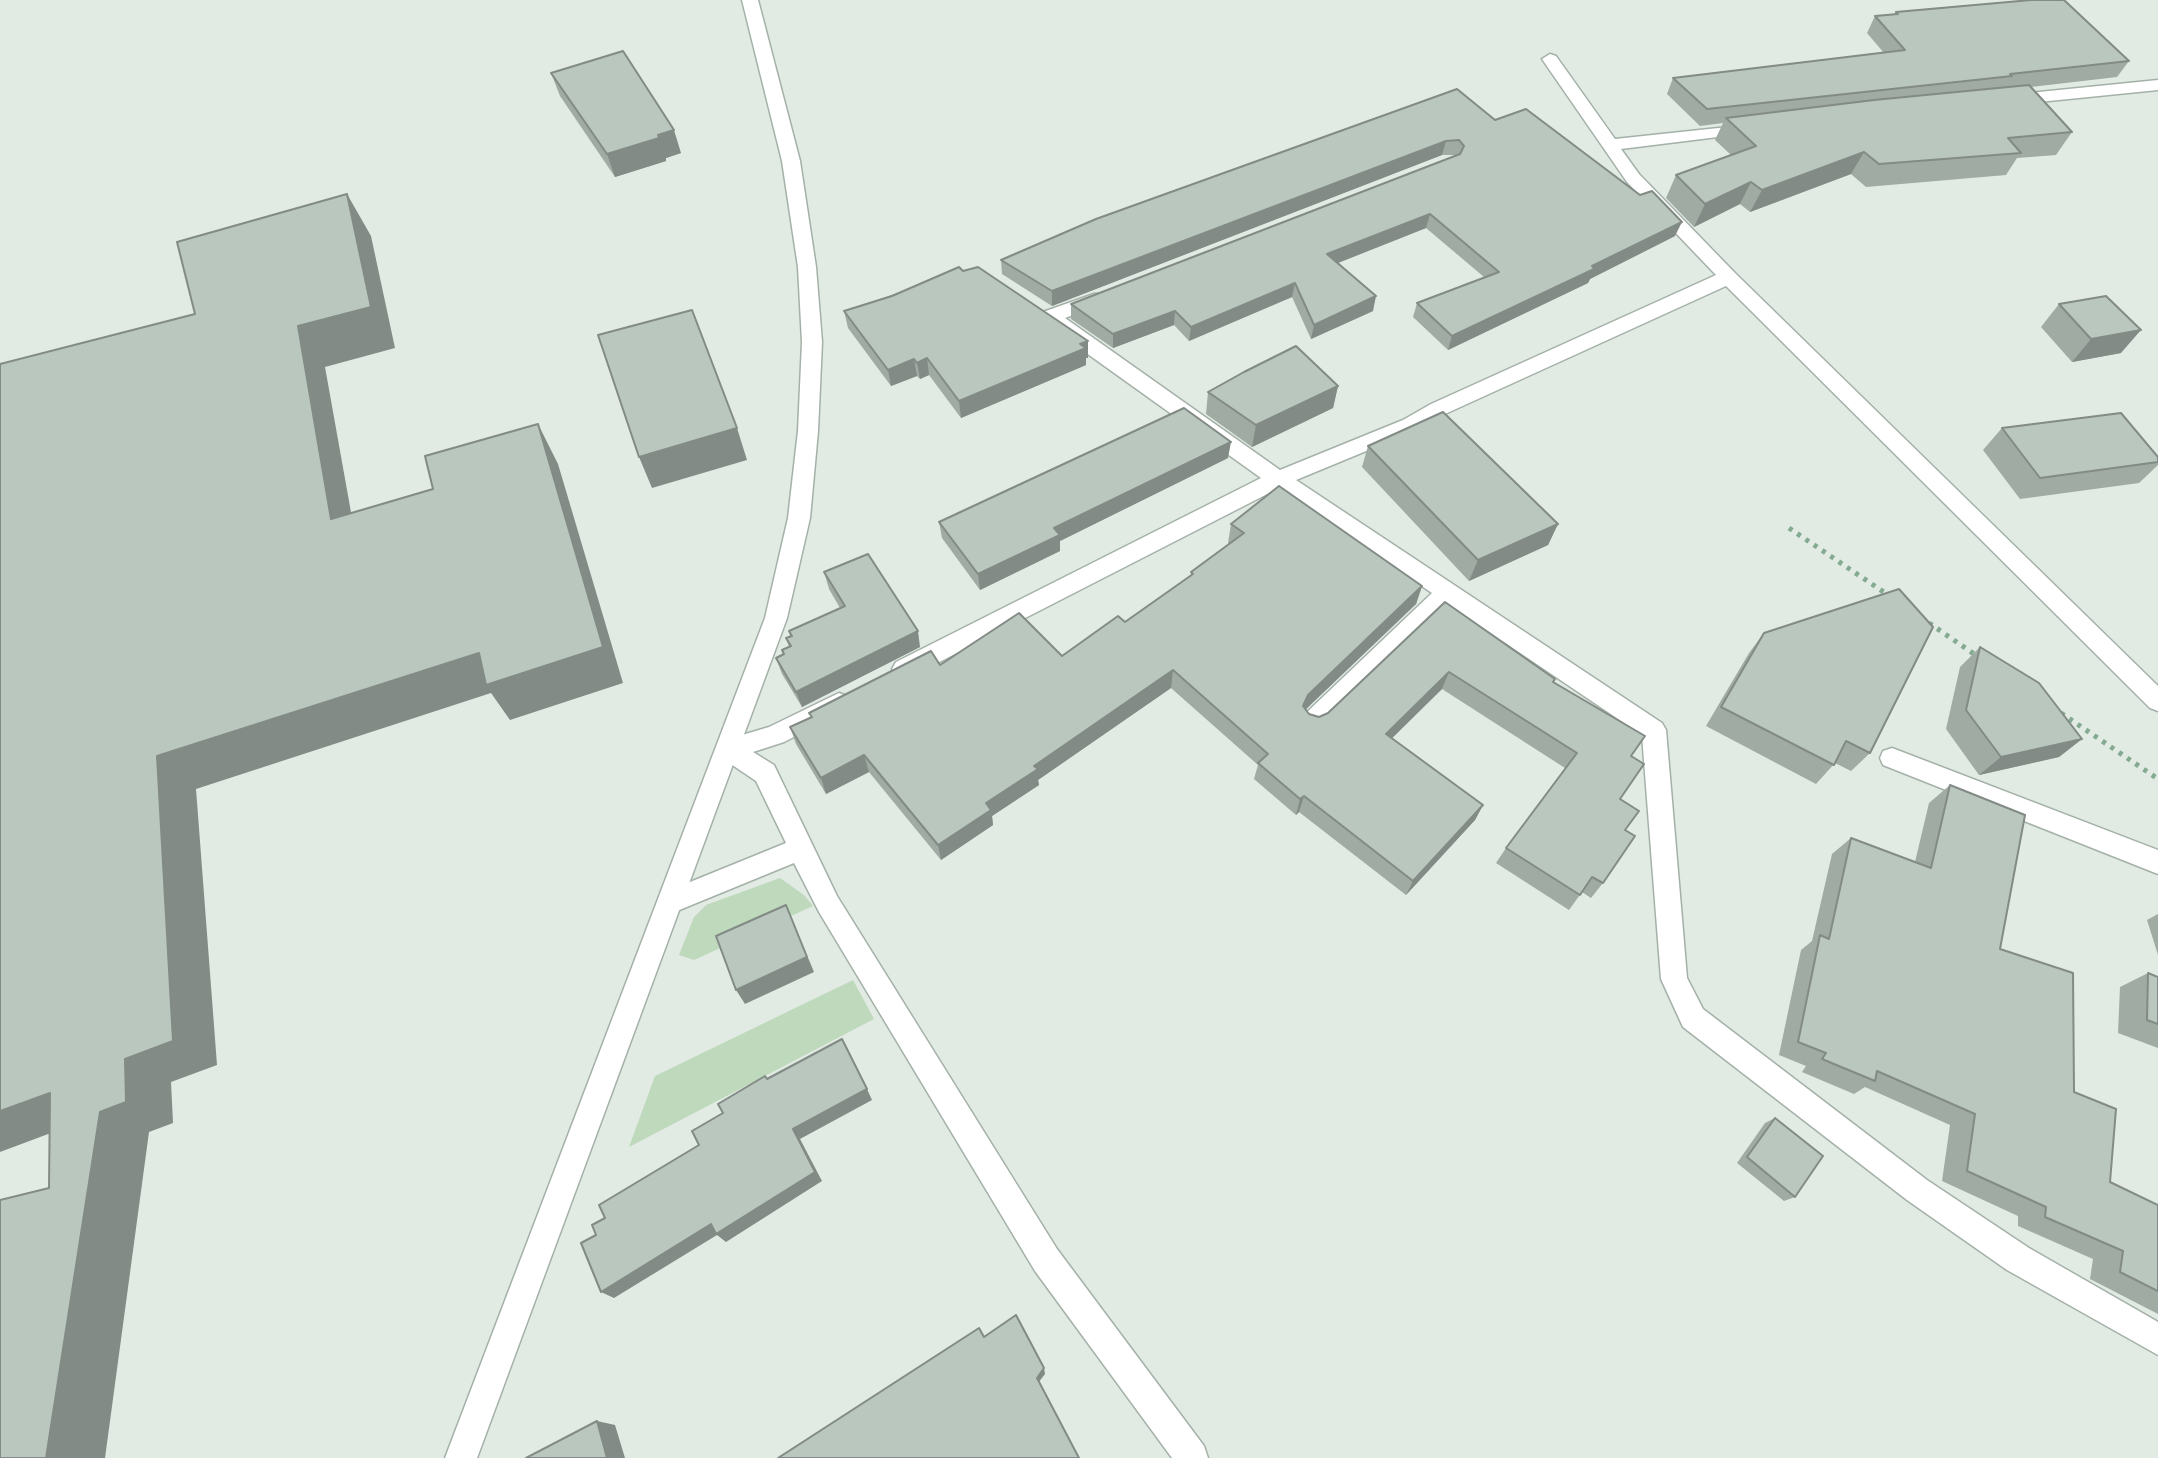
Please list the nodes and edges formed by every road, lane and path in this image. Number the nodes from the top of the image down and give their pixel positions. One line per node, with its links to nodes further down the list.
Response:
1 (750, 0): 20 (street)
2 (1550, 59): 6 (street)
3 (2158, 85): 4 (street)
4 (1986, 102)
5 (1767, 126): 6 (street)
6 (1610, 145): 7 (street)
7 (1728, 277): 9 (street); 17 (street)
8 (1124, 289): 9 (street)
9 (1278, 479): 11 (street); 15 (street)
10 (1789, 528): 12 (path)
11 (1448, 592): 19 (street); 26 (street)
12 (1895, 600)
13 (1921, 618): 14 (path)
14 (1987, 663)
15 (887, 678)
16 (859, 692): 20 (street)
17 (2158, 701)
18 (2053, 708): 22 (path)
19 (1313, 721)
20 (728, 749): 23 (street); 25 (street)
21 (1892, 758): 24 (street)
22 (2158, 779)
23 (800, 849): 25 (street); 28 (street)
24 (2158, 862)
25 (672, 901): 27 (street)
26 (2158, 1339)
27 (461, 1458)
28 (1192, 1458)

